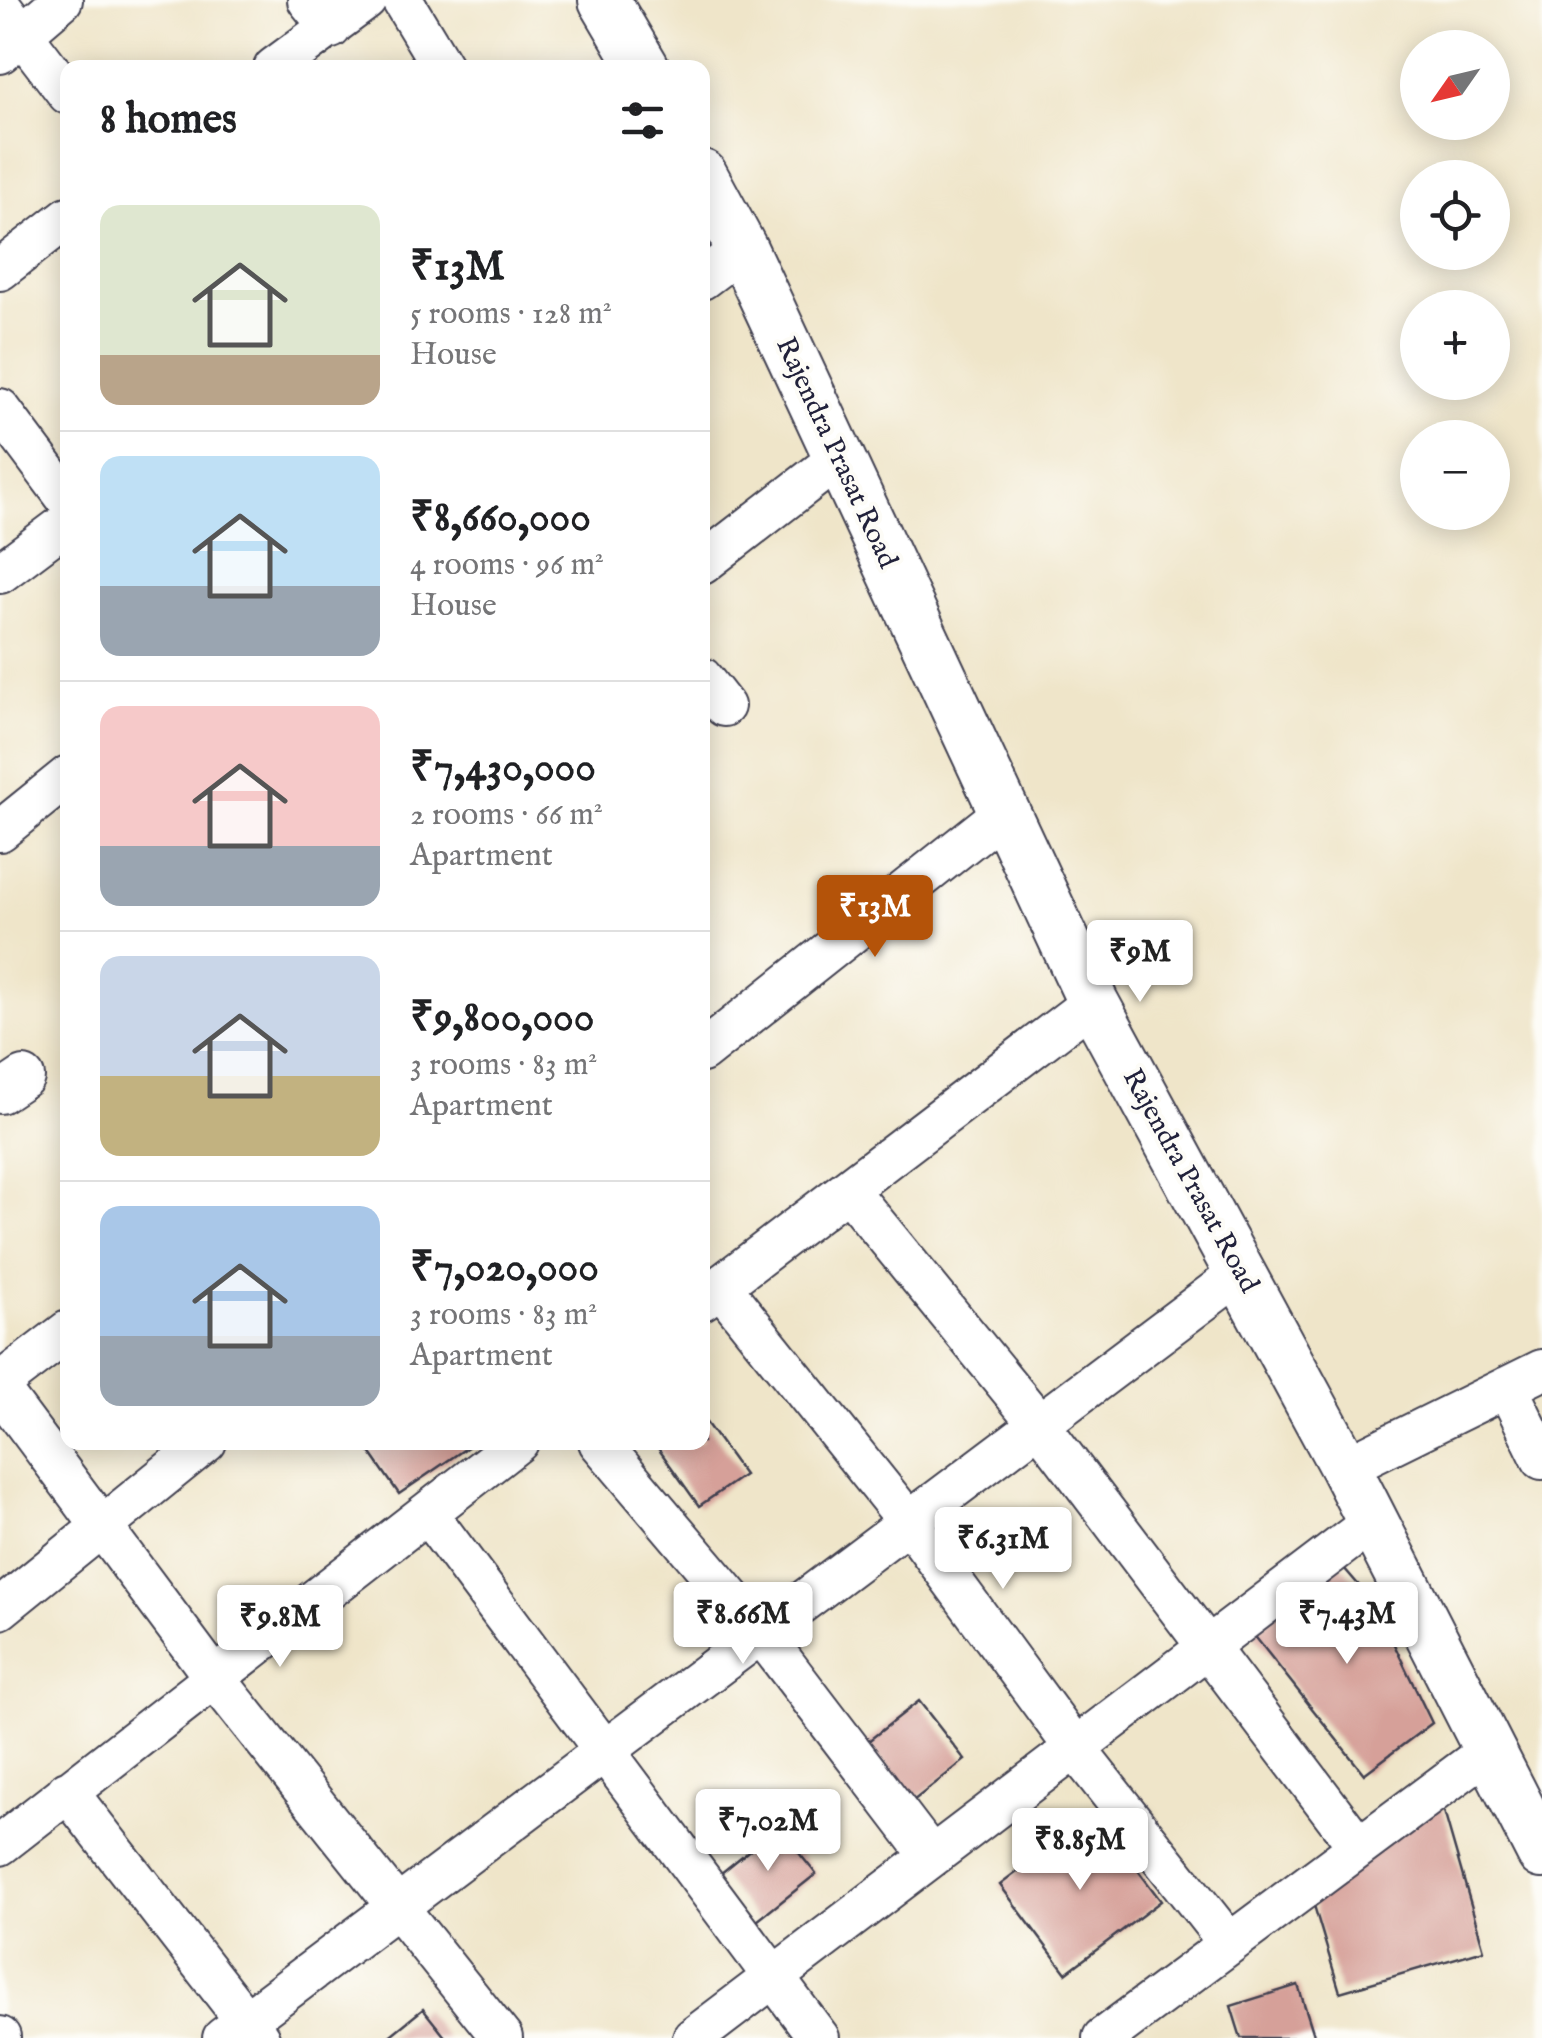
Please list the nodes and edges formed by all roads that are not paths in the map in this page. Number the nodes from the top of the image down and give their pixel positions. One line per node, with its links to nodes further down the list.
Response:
1 (62, 0): 6 (street)
2 (366, 0): 5 (street)
3 (402, 0): 8 (street)
4 (604, 0): 9 (street)
5 (320, 14): 7 (street)
6 (8, 31): 10 (street)
7 (281, 60)
8 (438, 60)
9 (639, 60)
10 (60, 86)
11 (710, 189): 13 (street, Rajendra Prasat Road)
12 (60, 223): 14 (street)
13 (742, 248): 15 (street); 17 (street, Rajendra Prasat Road)
14 (0, 270)
15 (710, 273)
16 (0, 410): 18 (street)
17 (838, 458): 20 (street); 24 (street, Rajendra Prasat Road)
18 (60, 489)
19 (60, 528): 21 (street)
20 (710, 558)
21 (0, 574)
22 (60, 781): 23 (street)
23 (6, 811)
24 (1003, 813): 25 (street, Rajendra Prasat Road); 26 (street)
25 (1092, 1002): 27 (street); 28 (street, Rajendra Prasat Road)
26 (710, 1046)
27 (848, 1190): 29 (street); 33 (street)
28 (1240, 1273): 33 (street); 38 (street, Rajendra Prasat Road)
29 (712, 1293): 41 (street)
30 (60, 1338): 32 (street)
31 (1525, 1379): 37 (street); 38 (street)
32 (0, 1386): 42 (street)
33 (1039, 1424): 41 (street); 45 (street)
34 (196, 1450): 42 (street)
35 (508, 1450): 39 (street)
36 (606, 1450): 44 (street)
37 (1542, 1460)
38 (1346, 1467): 40 (street, Rajendra Prasat Road)
39 (427, 1513): 46 (street); 49 (street)
40 (1374, 1521): 45 (street); 48 (street, Rajendra Prasat Road)
41 (908, 1522): 44 (street); 47 (street)
42 (100, 1525): 43 (street); 46 (street)
43 (0, 1609)
44 (760, 1633): 49 (street); 54 (street)
45 (1207, 1646): 47 (street); 53 (street)
46 (214, 1676): 50 (street); 55 (street)
47 (1074, 1746): 54 (street); 56 (street)
48 (1491, 1749): 51 (street, Rajendra Prasat Road); 53 (street)
49 (604, 1750): 55 (street); 57 (street)
50 (67, 1790): 52 (street); 58 (street)
51 (1538, 1832)
52 (0, 1845)
53 (1358, 1846): 56 (street)
54 (931, 1856): 57 (street)
55 (398, 1905): 58 (street); 59 (street)
56 (1228, 1942): 62 (street)
57 (774, 1976): 60 (street); 61 (street)
58 (242, 2032)
59 (502, 2038)
60 (693, 2038)
61 (819, 2038)
62 (1102, 2038)

